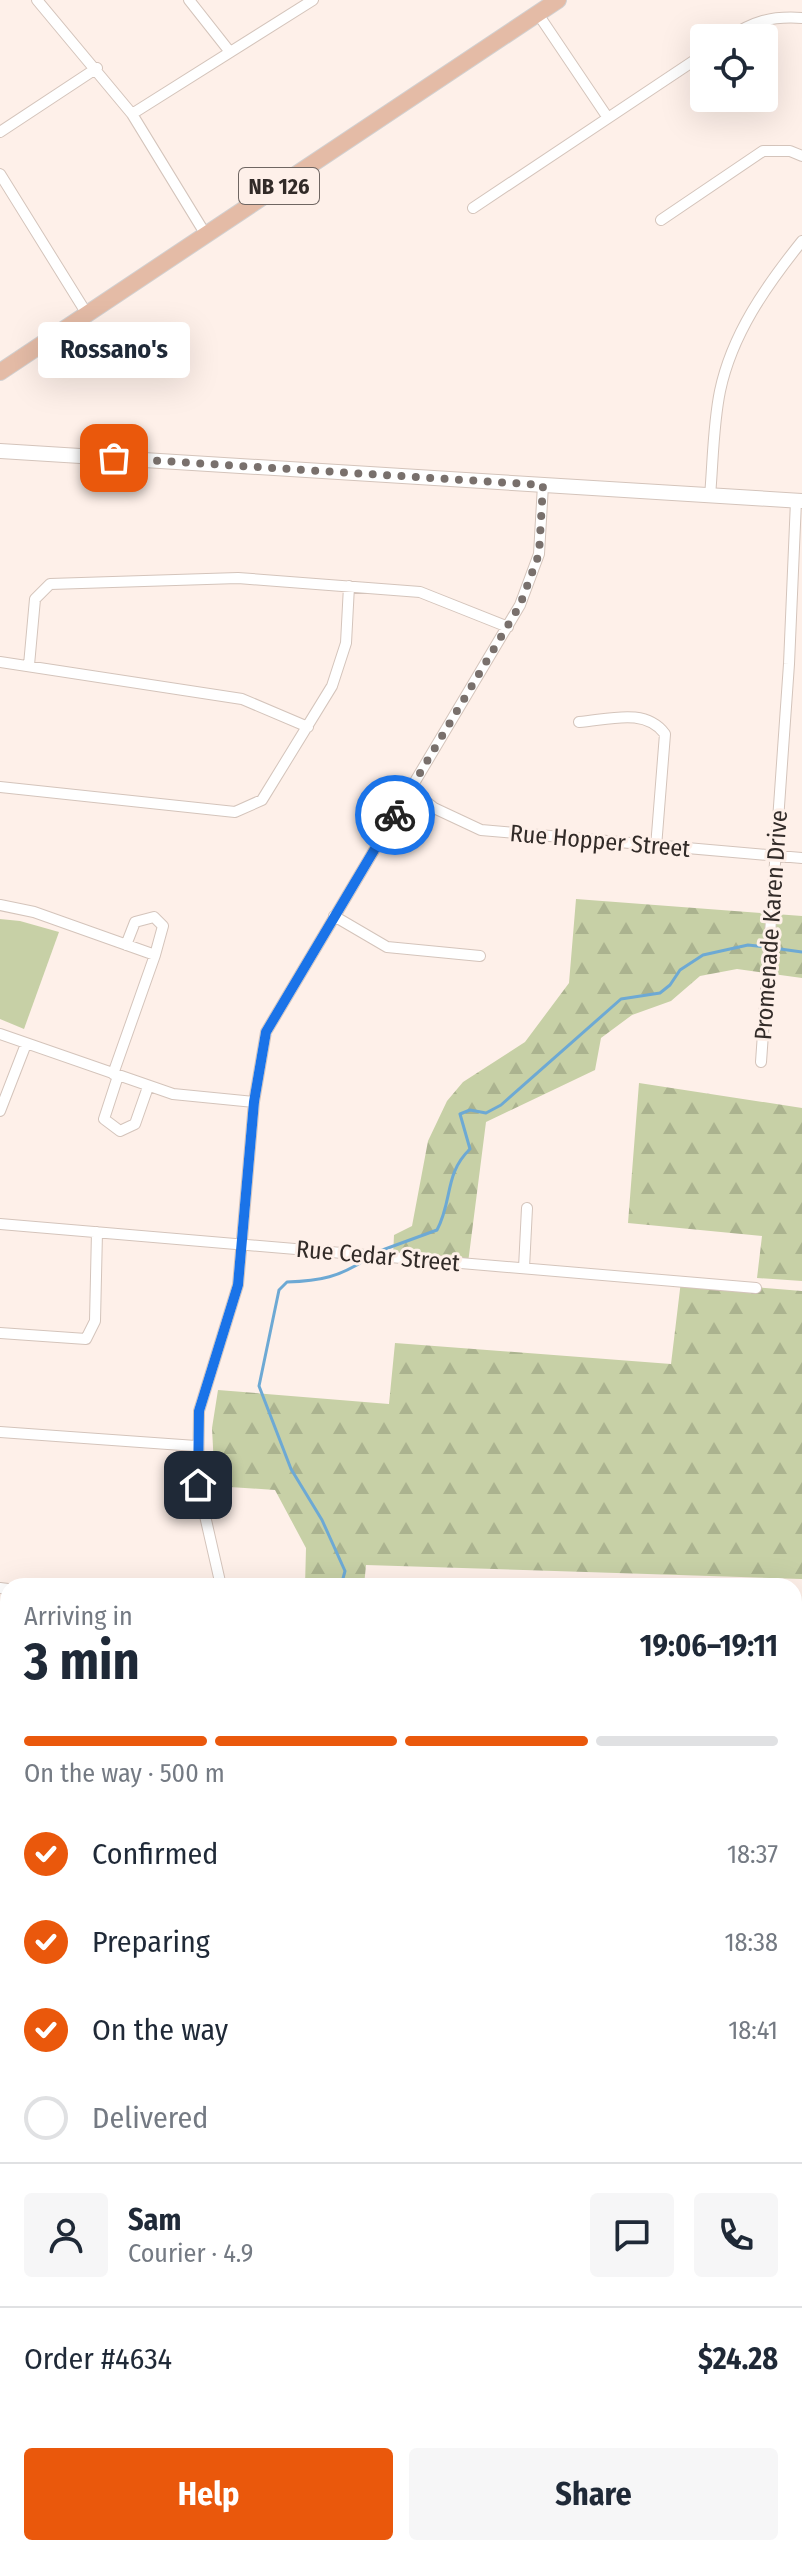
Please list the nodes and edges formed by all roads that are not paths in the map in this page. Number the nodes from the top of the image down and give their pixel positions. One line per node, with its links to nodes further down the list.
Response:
1 (37, 0): 10 (street)
2 (189, 0): 8 (street)
3 (313, 0): 8 (street)
4 (558, 0): 5 (main road, NB 126)
5 (538, 14): 12 (street); 18 (main road, NB 126)
6 (802, 18): 7 (street)
7 (750, 24)
8 (230, 52): 11 (street)
9 (690, 63): 12 (street)
10 (97, 68): 11 (street); 13 (street)
11 (132, 114): 18 (street)
12 (608, 118): 16 (street)
13 (0, 132)
14 (802, 156): 17 (street)
15 (0, 174): 20 (street)
16 (473, 208)
17 (661, 220)
18 (206, 235): 20 (main road, NB 126)
19 (802, 241): 24 (street)
20 (87, 314): 21 (main road, NB 126)
21 (0, 372)
22 (0, 451): 23 (main road)
23 (543, 485): 24 (main road); 27 (street)
24 (710, 496): 25 (main road)
25 (799, 501): 35 (street, Promenade Karen Drive)
26 (349, 586): 27 (street); 29 (street); 31 (street)
27 (508, 627): 33 (street)
28 (0, 662): 29 (street)
29 (29, 665): 31 (street)
30 (579, 722): 34 (street)
31 (308, 727): 32 (street)
32 (0, 787)
33 (410, 789): 34 (street, Rue Hopper Street); 38 (street)
34 (656, 847): 35 (street, Rue Hopper Street)
35 (776, 856): 36 (street, Rue Hopper Street); 44 (street, Promenade Karen Drive)
36 (802, 858)
37 (0, 905): 39 (street)
38 (334, 916): 41 (street); 47 (street)
39 (126, 945): 40 (street); 40 (street)
40 (155, 955): 45 (street)
41 (480, 956)
42 (0, 1034): 43 (street)
43 (26, 1044): 45 (street); 48 (street)
44 (761, 1062)
45 (116, 1075): 46 (street); 46 (street)
46 (148, 1087): 47 (street)
47 (254, 1102): 52 (street)
48 (0, 1111)
49 (527, 1208): 53 (street)
50 (0, 1224): 51 (street, Rue Cedar Street)
51 (97, 1232): 52 (street, Rue Cedar Street); 55 (street)
52 (242, 1244): 53 (street, Rue Cedar Street); 57 (street)
53 (524, 1268): 54 (street, Rue Cedar Street)
54 (756, 1288)
55 (0, 1333)
56 (0, 1432): 57 (street)
57 (196, 1446): 58 (street)
58 (219, 1578)

